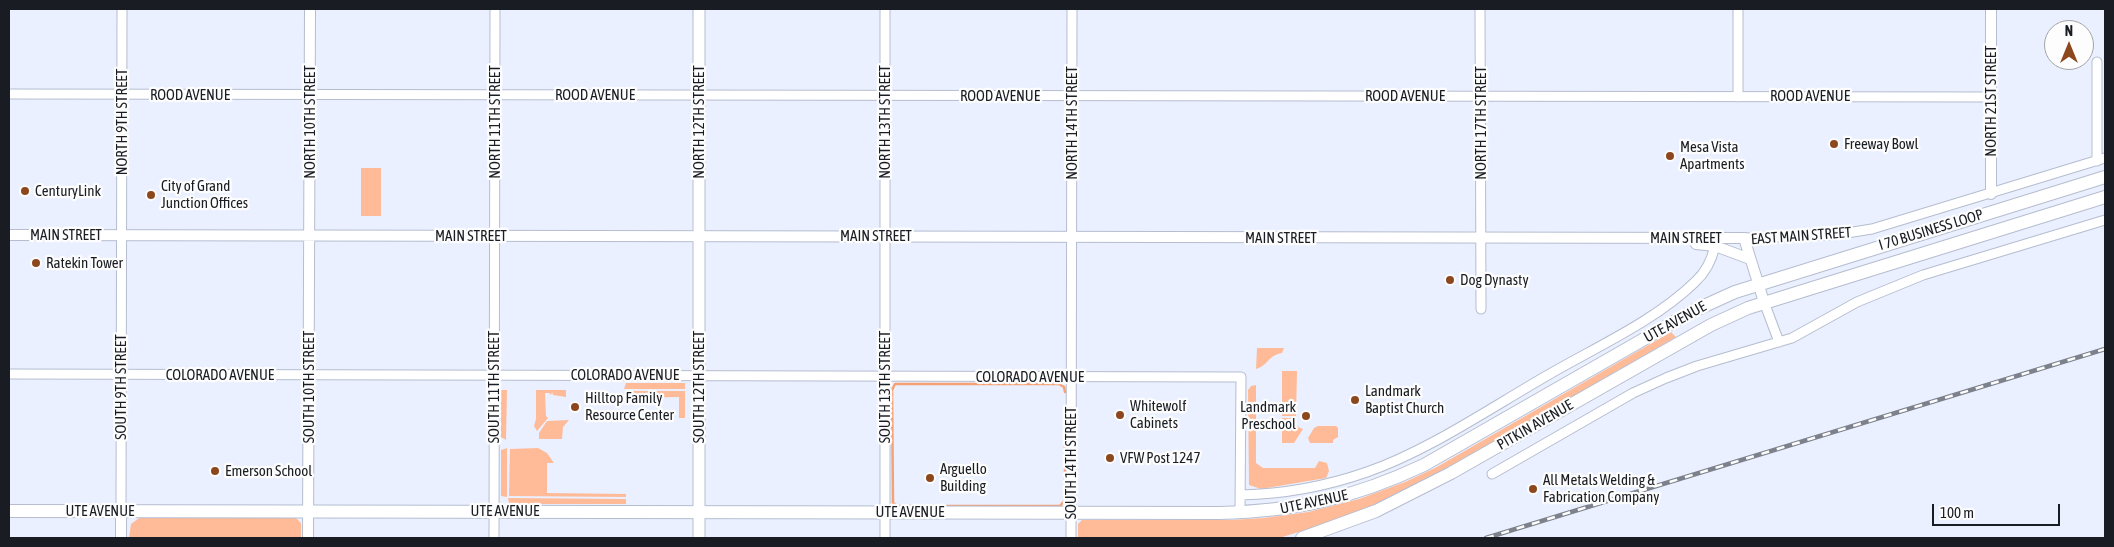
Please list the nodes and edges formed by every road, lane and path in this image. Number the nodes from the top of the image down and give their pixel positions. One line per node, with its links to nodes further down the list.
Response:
1 (122, 9): 12 (street, NORTH 9TH STREET)
2 (310, 9): 13 (street, NORTH 10TH STREET)
3 (496, 9): 14 (street, NORTH 11TH STREET)
4 (699, 9): 15 (main road, NORTH 12TH STREET)
5 (885, 9): 16 (street, NORTH 13TH STREET)
6 (1072, 9): 17 (street, NORTH 14TH STREET)
7 (1480, 9): 18 (street, NORTH 17TH STREET)
8 (1738, 9): 19 (street)
9 (1990, 9): 20 (street, NORTH 21ST STREET)
10 (2096, 62): 21 (street)
11 (9, 94): 12 (street, ROOD AVENUE)
12 (122, 94): 13 (street, ROOD AVENUE); 27 (street, NORTH 9TH STREET)
13 (310, 95): 14 (street, ROOD AVENUE); 28 (street, NORTH 10TH STREET)
14 (496, 95): 15 (street, ROOD AVENUE); 29 (street, NORTH 11TH STREET)
15 (699, 95): 16 (street, ROOD AVENUE); 30 (main road, NORTH 12TH STREET)
16 (885, 96): 17 (street, ROOD AVENUE); 31 (street, NORTH 13TH STREET)
17 (1072, 96): 18 (street, ROOD AVENUE); 32 (street, NORTH 14TH STREET)
18 (1480, 96): 19 (street, ROOD AVENUE); 33 (street, NORTH 17TH STREET)
19 (1738, 97): 20 (street, ROOD AVENUE)
20 (1990, 97): 23 (street, NORTH 21ST STREET)
21 (2101, 160): 23 (street, EAST MAIN STREET)
22 (2105, 177): 38 (main road, I 70 BUSINESS LOOP)
23 (1991, 194): 35 (street, EAST MAIN STREET)
24 (2105, 197): 39 (main road, I 70 BUSINESS LOOP)
25 (2105, 220): 41 (street)
26 (9, 235): 27 (street, MAIN STREET)
27 (122, 235): 28 (street, MAIN STREET); 43 (street, SOUTH 9TH STREET)
28 (309, 236): 29 (street, MAIN STREET); 44 (street, SOUTH 10TH STREET)
29 (495, 236): 30 (street, MAIN STREET); 45 (street, SOUTH 11TH STREET)
30 (698, 236): 31 (street, MAIN STREET); 46 (main road, SOUTH 12TH STREET)
31 (885, 236): 32 (street, MAIN STREET); 47 (street, SOUTH 13TH STREET)
32 (1072, 237): 33 (street, MAIN STREET); 48 (street, SOUTH 14TH STREET)
33 (1481, 238): 34 (street, MAIN STREET); 40 (street, NORTH 17TH STREET)
34 (1634, 238): 35 (street, MAIN STREET); 36 (street)
35 (1744, 238): 37 (street, EAST MAIN STREET)
36 (1715, 246): 37 (street); 50 (street)
37 (1750, 259): 38 (street, EAST MAIN STREET)
38 (1758, 283): 39 (street, EAST MAIN STREET); 57 (main road, UTE AVENUE)
39 (1764, 302): 41 (street, EAST MAIN STREET); 65 (main road, PITKIN AVENUE)
40 (1481, 308)
41 (1779, 342): 49 (street)
42 (9, 374): 43 (street, COLORADO AVENUE)
43 (122, 374): 44 (street, COLORADO AVENUE); 54 (street, SOUTH 9TH STREET)
44 (309, 375): 45 (street, COLORADO AVENUE); 52 (street, SOUTH 10TH STREET)
45 (494, 375): 46 (street, COLORADO AVENUE); 53 (street, SOUTH 11TH STREET)
46 (699, 376): 47 (street, COLORADO AVENUE); 55 (main road, SOUTH 12TH STREET)
47 (884, 376): 48 (street, COLORADO AVENUE); 56 (street, SOUTH 13TH STREET)
48 (1072, 377): 50 (street, COLORADO AVENUE); 58 (street, SOUTH 14TH STREET)
49 (1492, 474)
50 (1241, 495): 57 (street)
51 (9, 511): 54 (main road, UTE AVENUE)
52 (309, 511): 53 (main road, UTE AVENUE); 54 (main road, UTE AVENUE); 60 (street, SOUTH 10TH STREET)
53 (494, 511): 55 (main road, UTE AVENUE); 61 (street, SOUTH 11TH STREET)
54 (121, 512): 59 (street, SOUTH 9TH STREET)
55 (698, 512): 56 (main road, UTE AVENUE); 62 (main road, SOUTH 12TH STREET)
56 (885, 512): 58 (main road, UTE AVENUE); 63 (street, SOUTH 13TH STREET)
57 (1240, 512): 58 (main road, UTE AVENUE)
58 (1071, 513): 64 (street, SOUTH 14TH STREET)
59 (121, 538)
60 (308, 538)
61 (494, 538)
62 (699, 538)
63 (885, 538)
64 (1071, 538)
65 (1302, 538)

